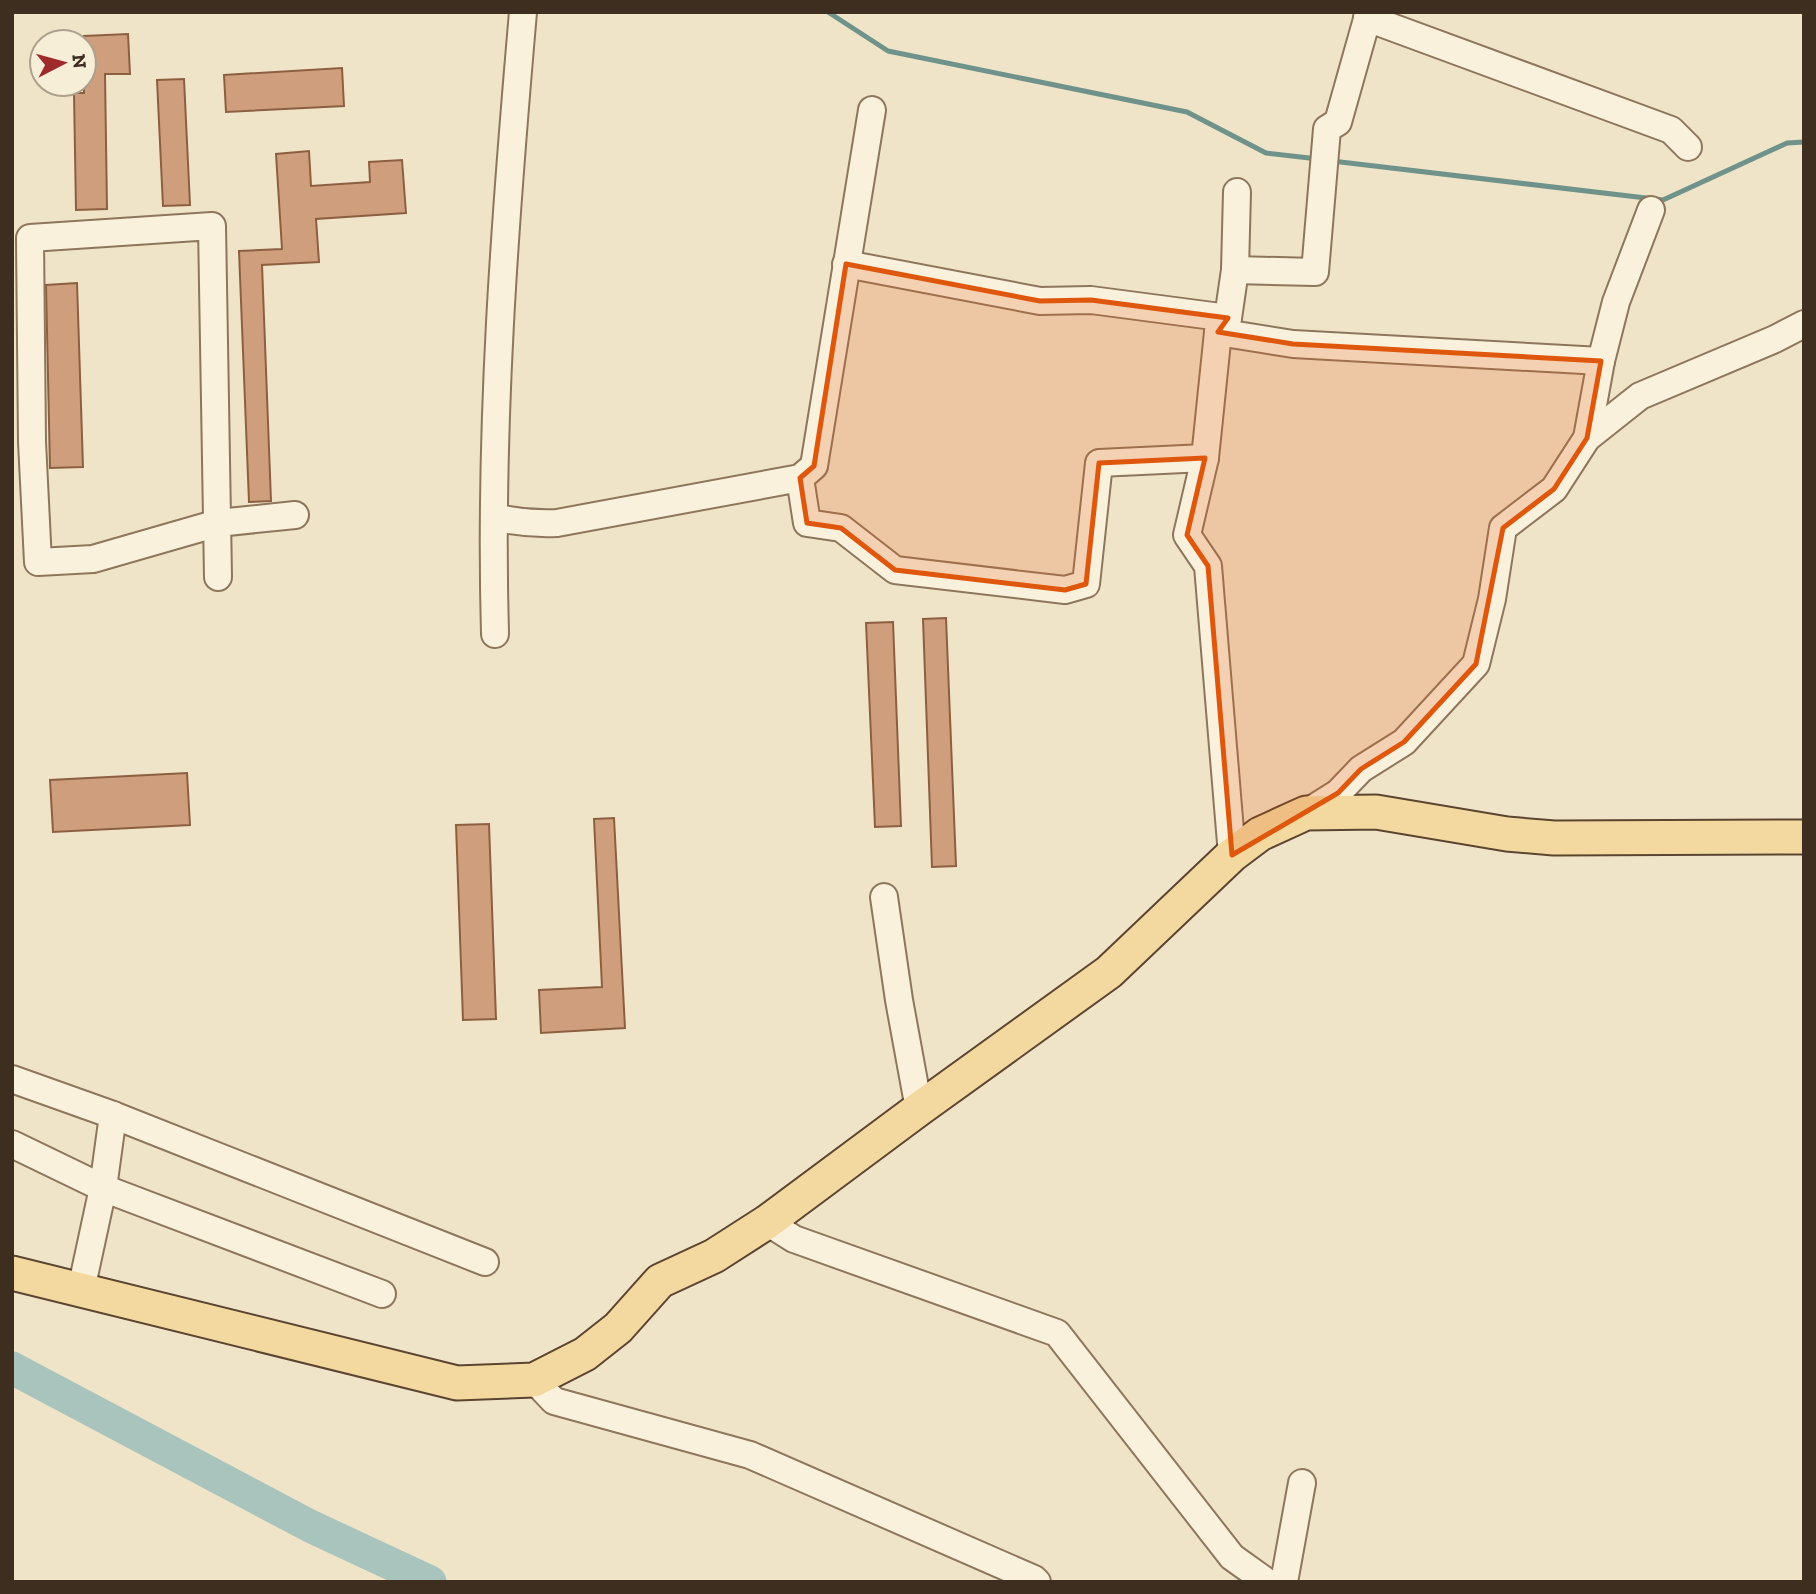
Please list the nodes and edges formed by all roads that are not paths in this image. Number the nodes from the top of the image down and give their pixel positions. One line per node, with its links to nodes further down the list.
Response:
1 (523, 12): 17 (street)
2 (1368, 15): 4 (street); 8 (street)
3 (872, 110): 7 (street)
4 (1688, 147)
5 (1237, 192): 8 (street)
6 (1651, 210): 11 (street)
7 (846, 264): 10 (street); 15 (street)
8 (1235, 270): 10 (street)
9 (1804, 324): 12 (street)
10 (1223, 325): 11 (street); 14 (street)
11 (1601, 361): 12 (street)
12 (1587, 438): 21 (street)
13 (22, 442): 18 (street); 18 (street)
14 (1205, 458): 15 (street); 23 (street)
15 (800, 478): 17 (street)
16 (296, 515): 18 (street)
17 (494, 517): 20 (street)
18 (218, 523): 19 (street)
19 (218, 577)
20 (495, 634)
21 (1306, 813): 22 (main road); 23 (main road)
22 (1804, 837)
23 (1232, 855): 26 (main road)
24 (884, 897): 26 (street)
25 (12, 1079): 27 (street)
26 (919, 1109): 30 (main road)
27 (113, 1115): 29 (street); 31 (street)
28 (12, 1144): 29 (street)
29 (103, 1188): 33 (street); 34 (street)
30 (767, 1222): 35 (main road); 38 (street)
31 (485, 1262)
32 (12, 1273): 33 (main road)
33 (81, 1290): 35 (main road)
34 (383, 1294)
35 (534, 1380): 37 (street)
36 (1302, 1483): 39 (street)
37 (1037, 1582)
38 (1267, 1582)
39 (1284, 1582)

